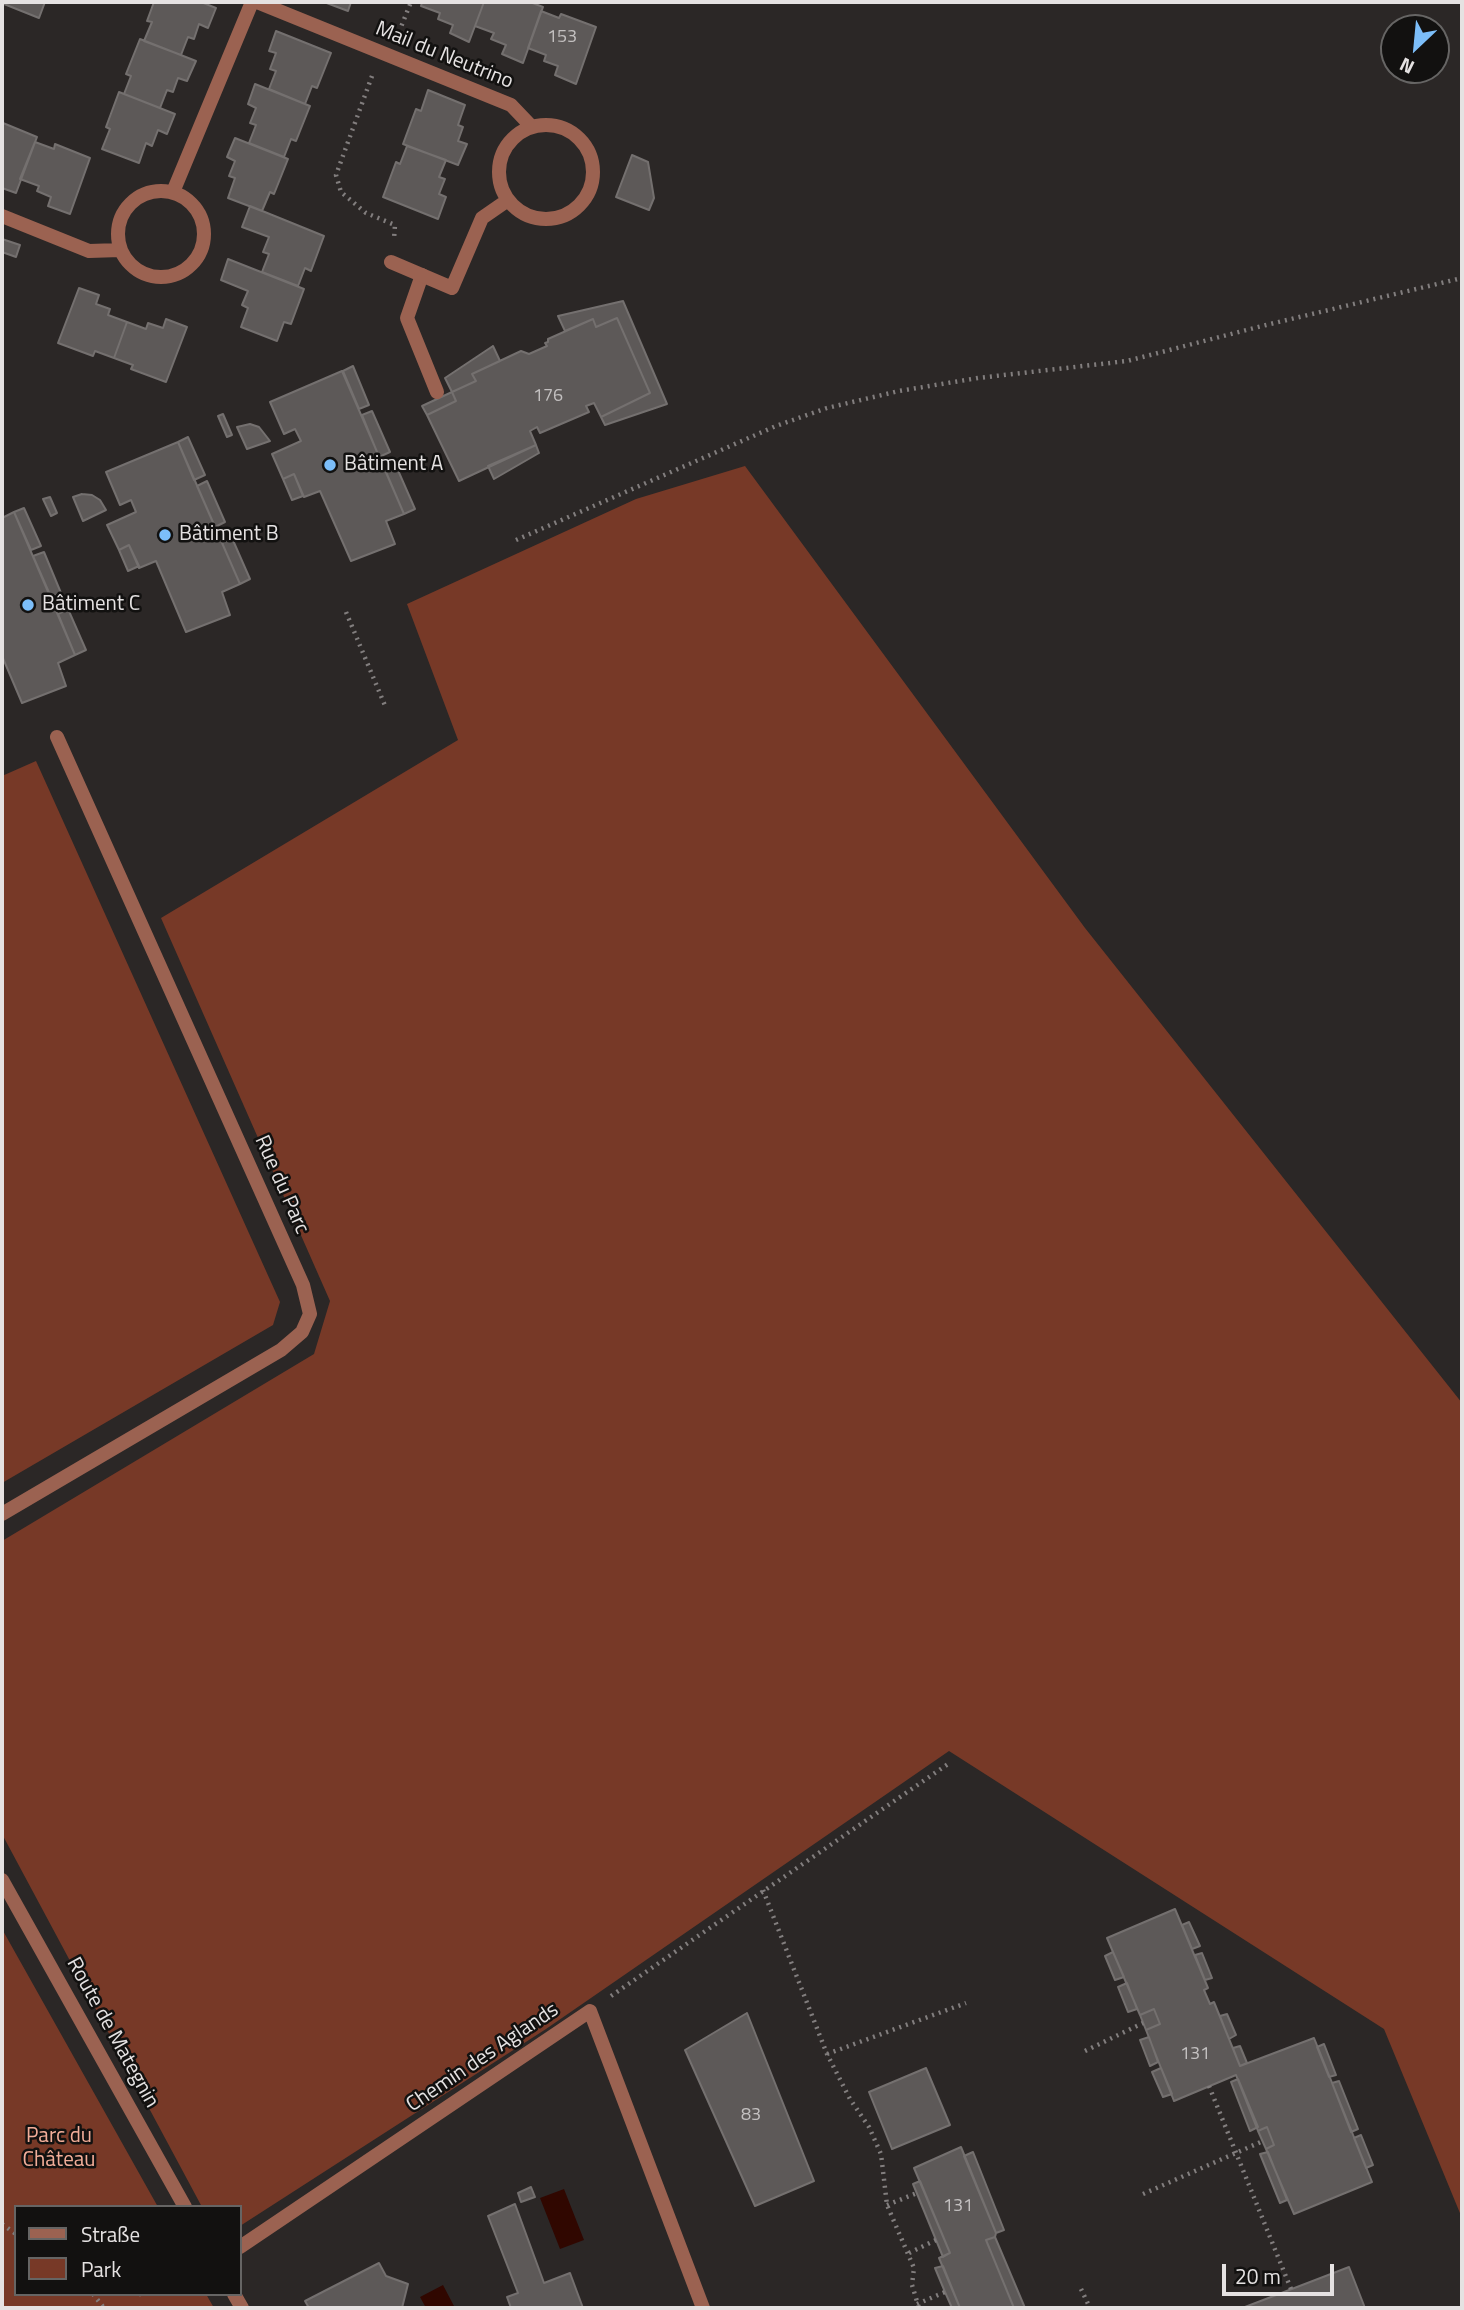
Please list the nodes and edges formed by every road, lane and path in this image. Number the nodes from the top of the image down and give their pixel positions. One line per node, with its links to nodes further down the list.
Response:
1 (255, 2): 2 (street, Mail du Neutrino); 4 (street, Mail du Neutrino)
2 (380, 53): 3 (street, Mail du Neutrino); 8 (path)
3 (531, 126): 5 (street); 5 (street)
4 (173, 192): 7 (street); 7 (street)
5 (508, 200): 9 (street)
6 (2, 216): 7 (street)
7 (120, 250)
8 (391, 262): 9 (street)
9 (422, 275): 11 (street)
10 (1462, 278): 12 (path)
11 (437, 392)
12 (516, 540)
13 (346, 612): 14 (path)
14 (386, 708)
15 (57, 737): 16 (street, Rue du Parc)
16 (2, 1514)
17 (948, 1764): 19 (path)
18 (2, 1880): 30 (street, Route de Mategnin)
19 (763, 1890): 21 (path); 24 (path)
20 (966, 2003): 24 (path)
21 (590, 2011): 33 (street, Chemin des Aglands); 39 (street, Chemin des Aglands)
22 (1143, 2023): 23 (path)
23 (1085, 2051)
24 (827, 2054): 31 (path)
25 (1209, 2086): 27 (path)
26 (1263, 2141): 27 (path)
27 (1237, 2153): 29 (path); 36 (path)
28 (917, 2193): 31 (path)
29 (1143, 2194)
30 (184, 2205)
31 (887, 2205): 34 (path)
32 (936, 2240): 34 (path)
33 (242, 2246)
34 (909, 2253): 38 (path)
35 (1081, 2288): 40 (path)
36 (1291, 2289)
37 (945, 2292): 38 (path)
38 (918, 2306)
39 (703, 2308)
40 (1090, 2308)

